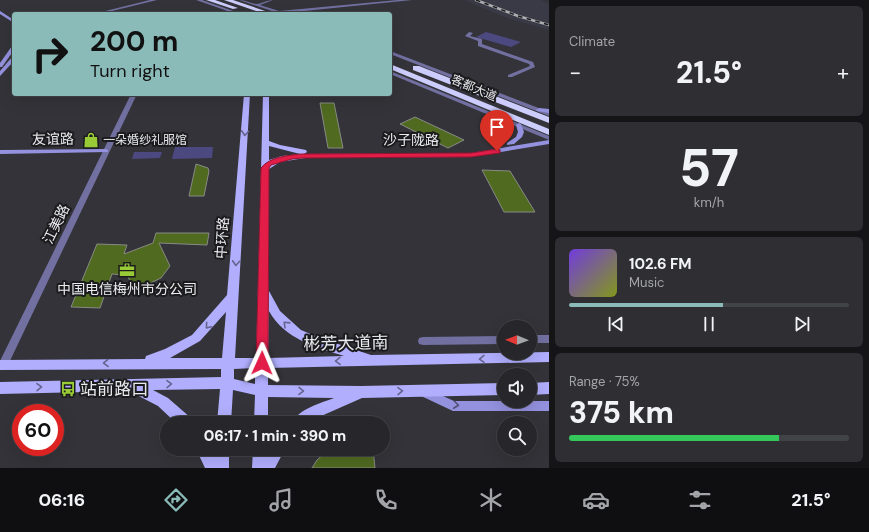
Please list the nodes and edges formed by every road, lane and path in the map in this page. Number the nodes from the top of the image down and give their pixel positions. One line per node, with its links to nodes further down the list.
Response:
1 (155, 0): 11 (street)
2 (198, 0): 12 (street)
3 (209, 0): 8 (highway)
4 (227, 0): 8 (highway); 14 (highway)
5 (241, 0): 9 (street)
6 (271, 0): 9 (street)
7 (410, 0): 15 (street)
8 (218, 3): 13 (highway)
9 (256, 5): 15 (street)
10 (0, 11): 16 (street); 17 (street)
11 (104, 12)
12 (234, 12)
13 (245, 12)
14 (262, 12)
15 (280, 12)
16 (12, 16)
17 (12, 20)
18 (471, 33): 27 (street)
19 (12, 50): 23 (street)
20 (392, 53): 32 (street)
21 (392, 58): 28 (highway, 客都大道)
22 (12, 60): 26 (street)
23 (0, 66)
24 (392, 67): 36 (highway, 客都大道)
25 (392, 73): 35 (street)
26 (0, 74)
27 (510, 76)
28 (478, 92): 32 (highway); 34 (highway, 客都大道)
29 (133, 96): 42 (street, 江美路)
30 (247, 96): 47 (main road, 中环路, one-way to 47)
31 (266, 96): 38 (main road)
32 (503, 96): 33 (street)
33 (549, 112)
34 (549, 120)
35 (519, 125): 37 (street); 40 (street)
36 (549, 132)
37 (549, 138)
38 (265, 142): 43 (main road); 45 (main road)
39 (549, 142): 40 (street, 沙子陇路)
40 (520, 143): 43 (street, 沙子陇路)
41 (0, 152): 42 (street, 友谊路)
42 (105, 153): 44 (street, 友谊路); 57 (street, 江美路)
43 (303, 154): 45 (main road)
44 (0, 157)
45 (265, 168): 46 (main road)
46 (264, 293): 53 (main road, one-way to 46); 56 (main road)
47 (234, 296): 54 (main road, one-way to 54); 55 (main road, 中环路)
48 (537, 339): 49 (street)
49 (549, 339)
50 (497, 340): 51 (street)
51 (423, 341)
52 (549, 357): 53 (main road, 彬芳大道南, one-way to 53)
53 (373, 361): 56 (main road, 彬芳大道南, one-way to 56)
54 (145, 362): 55 (main road, 彬芳大道南); 57 (main road, 彬芳大道南, one-way to 57)
55 (229, 362): 56 (main road, 彬芳大道南); 58 (main road, 中环路)
56 (262, 363): 64 (main road)
57 (1, 365)
58 (227, 383): 59 (main road, one-way to 58); 64 (main road); 69 (main road, 中环路)
59 (130, 385): 60 (main road, one-way to 59); 68 (main road)
60 (0, 388)
61 (549, 388): 63 (main road)
62 (497, 389): 65 (main road)
63 (537, 389)
64 (262, 391): 66 (main road, one-way to 66); 70 (main road)
65 (420, 391): 66 (main road, one-way to 65); 67 (street, one-way to 67)
66 (360, 392): 71 (main road)
67 (549, 406)
68 (178, 416)
69 (225, 416)
70 (261, 416)
71 (310, 416)
72 (207, 456): 76 (main road)
73 (222, 456): 77 (main road)
74 (260, 456): 78 (main road)
75 (274, 456): 79 (main road)
76 (213, 468)
77 (221, 468)
78 (260, 468)
79 (267, 468)

